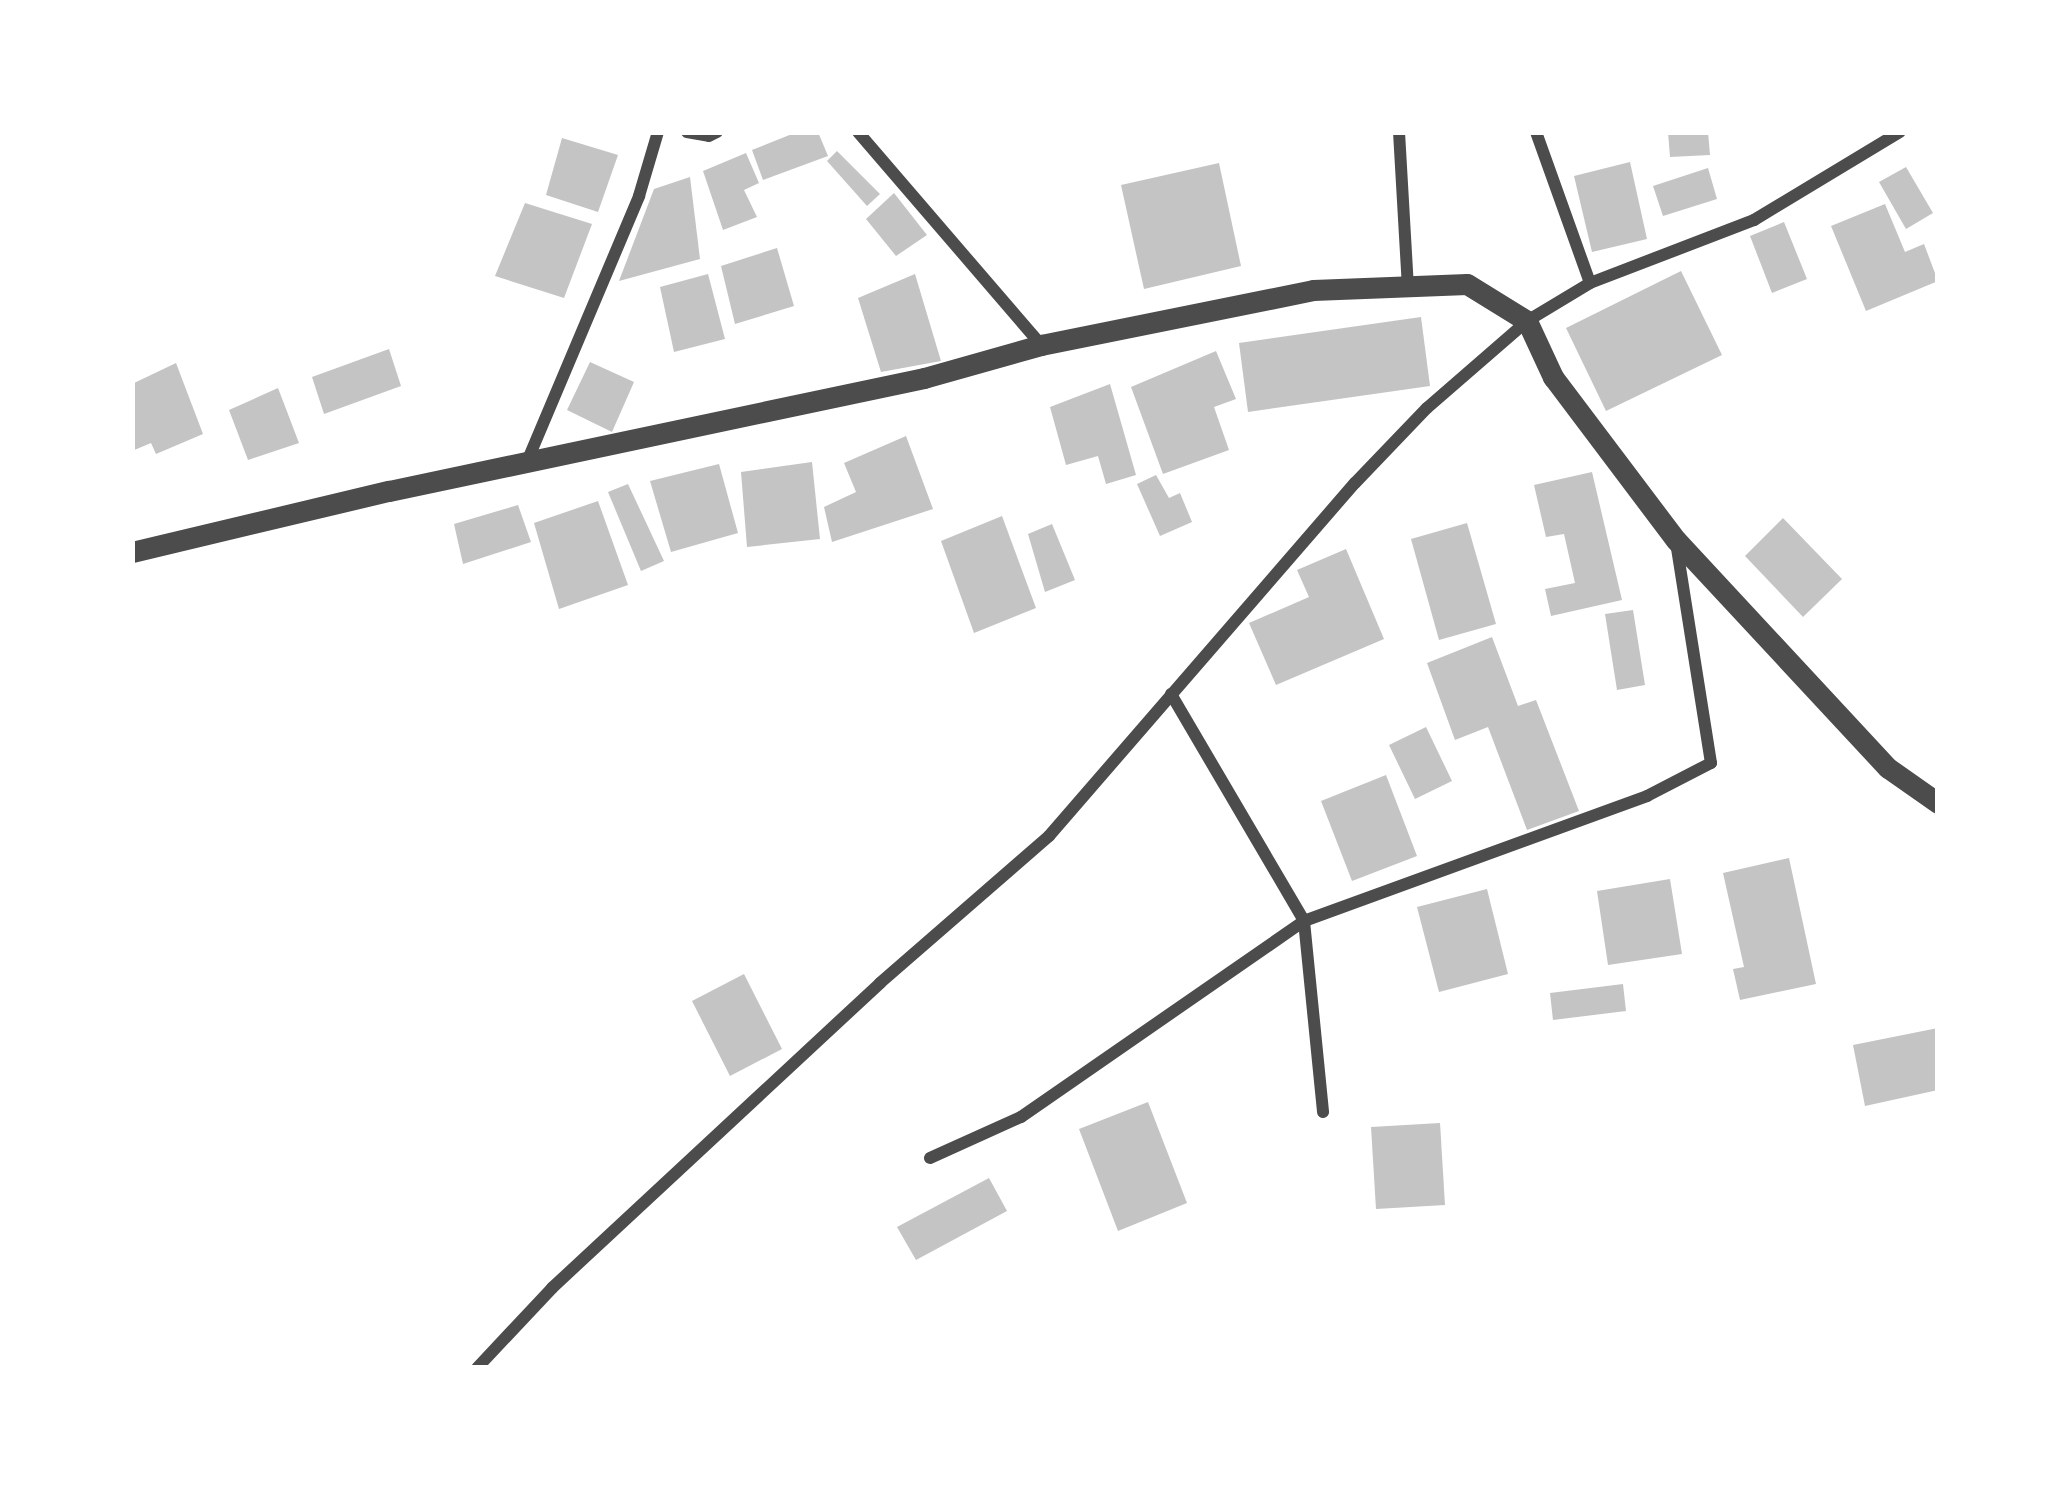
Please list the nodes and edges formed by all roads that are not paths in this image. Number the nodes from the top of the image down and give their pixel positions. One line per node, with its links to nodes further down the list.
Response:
1 (658, 132): 12 (street)
2 (687, 132): 3 (street)
3 (717, 132)
4 (858, 132): 11 (street)
5 (1400, 132): 9 (street)
6 (1536, 132): 8 (street)
7 (1900, 132): 8 (street)
8 (1590, 283): 10 (street)
9 (1408, 286): 10 (street); 11 (street)
10 (1527, 321): 13 (street); 15 (street)
11 (1041, 345): 12 (street)
12 (526, 464): 14 (street)
13 (1676, 540): 16 (street); 17 (street)
14 (132, 552)
15 (1172, 694): 17 (street); 20 (street)
16 (1938, 803)
17 (1304, 921): 18 (street); 19 (street)
18 (1323, 1112)
19 (930, 1158)
20 (477, 1368)

